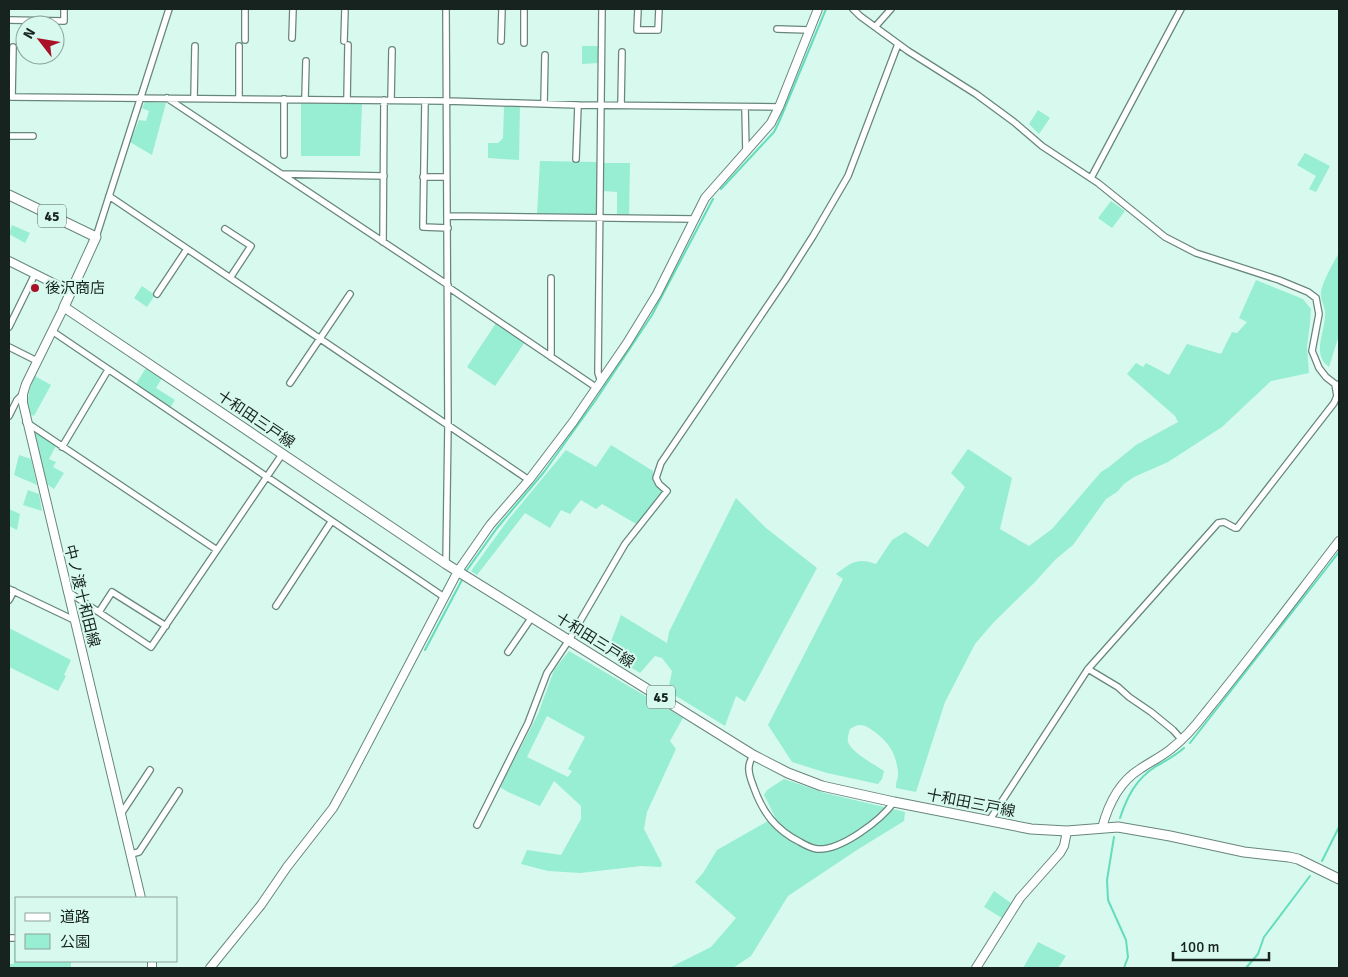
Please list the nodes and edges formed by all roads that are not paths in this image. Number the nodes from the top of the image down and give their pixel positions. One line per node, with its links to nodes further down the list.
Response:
1 (64, 9): 16 (street)
2 (169, 9): 33 (street)
3 (245, 9): 21 (street)
4 (293, 9): 20 (street)
5 (345, 9): 39 (street)
6 (446, 9): 43 (street)
7 (502, 9): 22 (street)
8 (524, 9): 23 (street)
9 (602, 9): 46 (street)
10 (638, 9): 11 (street)
11 (659, 9)
12 (818, 9): 19 (street)
13 (853, 9): 17 (street)
14 (890, 9): 17 (street)
15 (1181, 9): 59 (street)
16 (9, 20)
17 (875, 27): 24 (street)
18 (777, 29): 19 (street)
19 (809, 30): 49 (street)
20 (292, 38)
21 (245, 40)
22 (501, 41)
23 (524, 43)
24 (898, 44): 59 (street); 111 (street)
25 (195, 46): 35 (street)
26 (239, 46): 36 (street)
27 (13, 47): 32 (street)
28 (392, 50): 41 (street)
29 (622, 52): 47 (street)
30 (544, 54): 44 (street)
31 (306, 61): 38 (street)
32 (10, 97): 33 (street)
33 (141, 98): 34 (street); 61 (street)
34 (167, 98): 35 (street); 55 (street)
35 (194, 98): 36 (street)
36 (239, 99): 37 (street)
37 (284, 99): 38 (street); 53 (street)
38 (305, 99): 39 (street)
39 (347, 100): 40 (street)
40 (384, 100): 41 (street); 56 (street)
41 (391, 100): 42 (street)
42 (425, 100): 43 (street); 57 (street)
43 (447, 101): 44 (street); 58 (street)
44 (544, 103): 45 (street)
45 (578, 104): 46 (street); 54 (street)
46 (601, 105): 47 (street); 63 (street)
47 (620, 105): 48 (street)
48 (745, 107): 49 (street); 52 (street)
49 (779, 107): 52 (street)
50 (9, 136): 51 (street)
51 (33, 136)
52 (746, 152): 64 (street)
53 (284, 155)
54 (576, 159)
55 (282, 174): 56 (street); 68 (street)
56 (384, 176): 68 (street)
57 (423, 177): 58 (street); 65 (street)
58 (446, 177): 62 (street)
59 (1091, 178): 87 (street)
60 (9, 195): 67 (main road, 45)
61 (109, 196): 67 (street); 69 (street)
62 (448, 216): 63 (street); 65 (street)
63 (600, 218): 64 (street); 88 (street)
64 (694, 219): 88 (street)
65 (448, 228): 74 (street)
66 (225, 229): 72 (street)
67 (96, 237): 75 (main road)
68 (383, 242): 74 (street)
69 (187, 249): 72 (street); 76 (street)
70 (9, 261): 71 (street)
71 (35, 274): 75 (street); 79 (street)
72 (230, 278): 81 (street)
73 (551, 278): 83 (street)
74 (448, 286): 83 (street); 92 (street)
75 (71, 292): 78 (main road)
76 (157, 294)
77 (350, 294): 81 (street)
78 (64, 307): 80 (street, 中ノ渡十和田線); 94 (main road, 十和田三戸線 / 45)
79 (9, 326)
80 (52, 331): 84 (street, 中ノ渡十和田線); 85 (street)
81 (319, 339): 86 (street); 92 (street)
82 (9, 347): 84 (street)
83 (551, 357): 88 (street)
84 (37, 361): 89 (street, 中ノ渡十和田線)
85 (108, 370): 93 (street); 95 (street)
86 (290, 382)
87 (1337, 384): 113 (street)
88 (599, 385): 96 (street)
89 (23, 394): 90 (street); 91 (street, 中ノ渡十和田線)
90 (9, 416)
91 (26, 422): 93 (street); 103 (street, 中ノ渡十和田線)
92 (448, 425): 96 (street); 100 (street)
93 (62, 447): 99 (street)
94 (282, 453): 95 (street); 100 (main road, 十和田三戸線 / 45)
95 (266, 477): 97 (street); 99 (street)
96 (529, 480): 101 (street)
97 (331, 522): 104 (street); 106 (street)
98 (1339, 541): 114 (street)
99 (217, 550): 110 (street)
100 (446, 564): 101 (main road, 十和田三戸線 / 45)
101 (458, 571): 104 (street); 108 (main road, 十和田三戸線 / 45)
102 (11, 590): 105 (street); 109 (street)
103 (67, 591): 107 (street); 109 (street, 中ノ渡十和田線)
104 (444, 597): 127 (street)
105 (9, 600)
106 (276, 606)
107 (99, 612): 110 (street); 110 (street)
108 (532, 617): 111 (main road, 十和田三戸線 / 45); 112 (street)
109 (74, 620): 119 (street, 中ノ渡十和田線)
110 (166, 626)
111 (570, 640): 115 (main road, 十和田三戸線 / 45); 121 (street)
112 (508, 652)
113 (1088, 669): 114 (street); 120 (street)
114 (1182, 740): 122 (street)
115 (753, 755): 118 (main road, 十和田三戸線 / 45); 118 (street)
116 (150, 770): 119 (street)
117 (179, 791): 124 (street)
118 (894, 802): 120 (main road, 十和田三戸線 / 45)
119 (121, 814): 124 (street, 中ノ渡十和田線)
120 (988, 821): 123 (main road, 十和田三戸線 / 45)
121 (477, 825)
122 (1102, 828): 123 (main road, 十和田三戸線 / 45); 125 (main road, 十和田三戸線 / 45)
123 (1067, 831): 128 (street)
124 (130, 854): 126 (street, 中ノ渡十和田線)
125 (1339, 879)
126 (141, 897)
127 (210, 968)
128 (976, 968)

